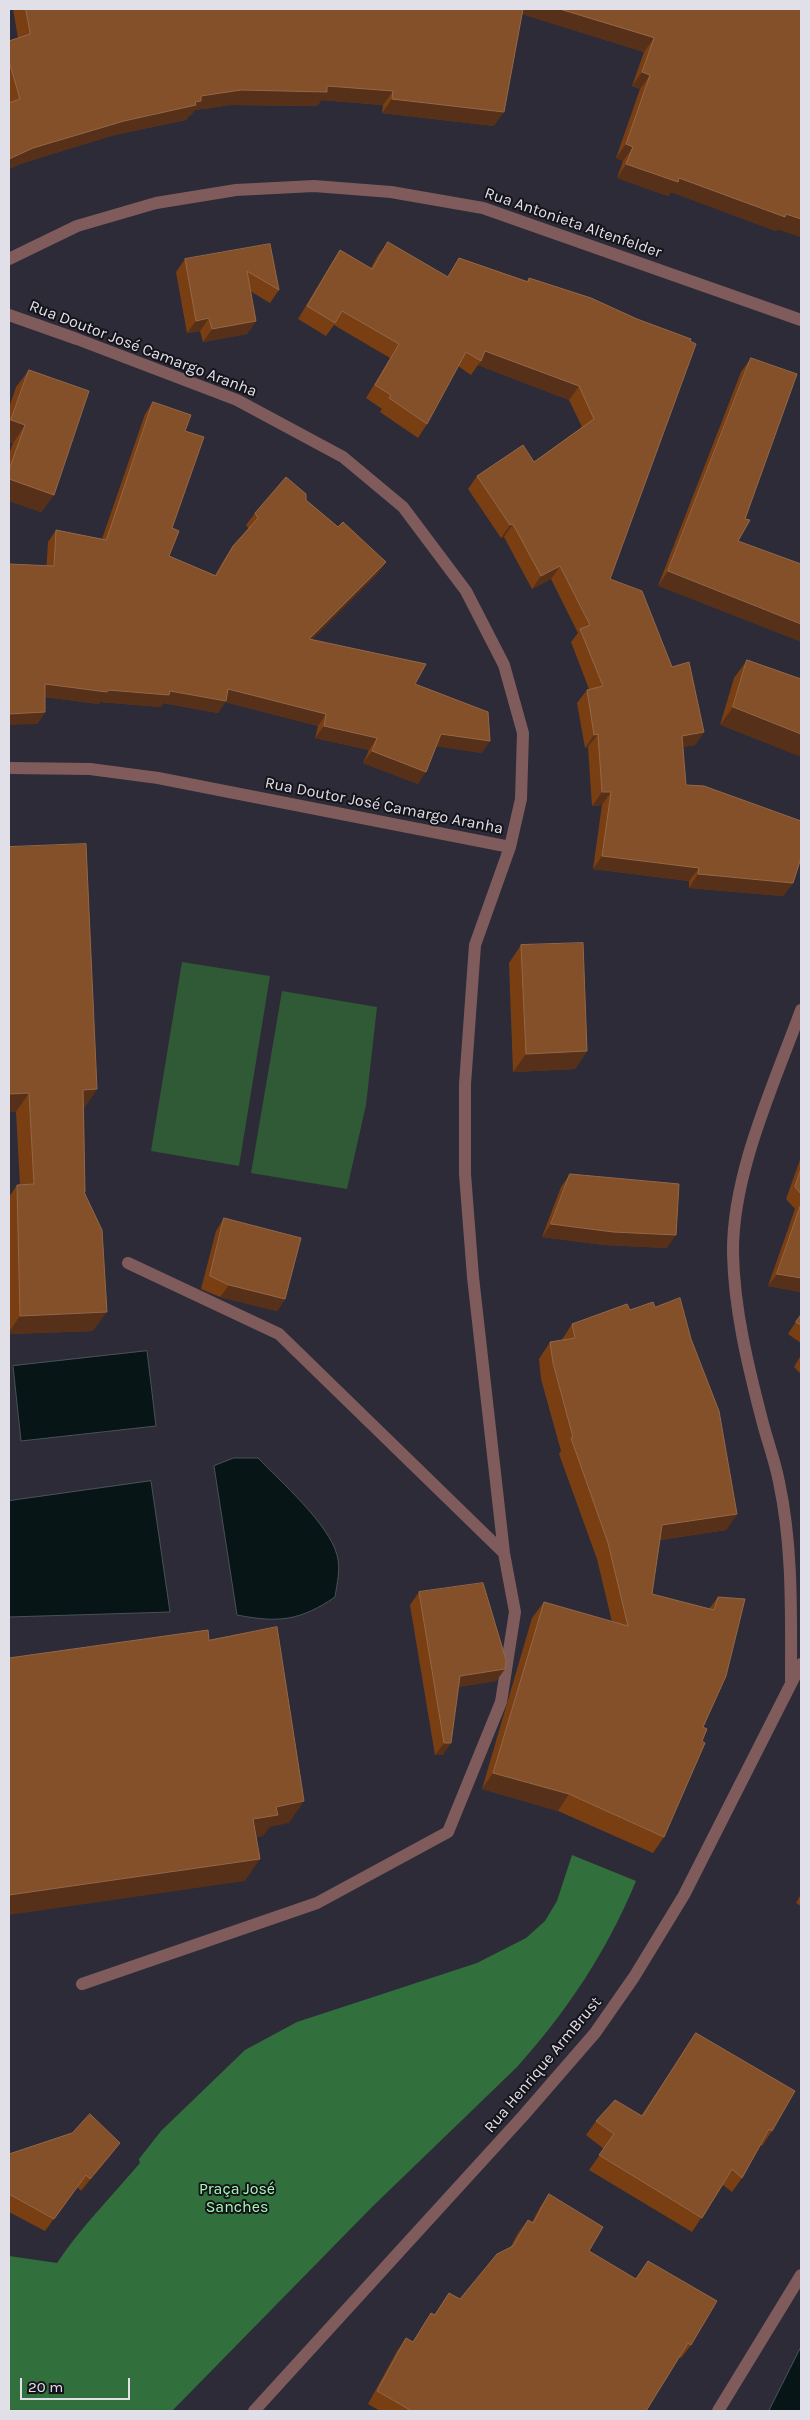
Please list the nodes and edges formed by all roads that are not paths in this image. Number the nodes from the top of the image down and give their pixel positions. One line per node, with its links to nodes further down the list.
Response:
1 (9, 259): 3 (street, Rua Antonieta Altenfelder)
2 (9, 316): 5 (street, Rua Doutor José Camargo Aranha)
3 (801, 320)
4 (9, 768): 5 (street, Rua Doutor José Camargo Aranha)
5 (510, 847): 8 (street)
6 (801, 1010): 10 (street)
7 (128, 1263): 8 (street)
8 (504, 1553): 11 (street)
9 (801, 1664): 10 (street, Rua Henrique ArmBrust)
10 (791, 1682): 13 (street, Rua Henrique ArmBrust)
11 (82, 1984)
12 (801, 2275): 14 (street)
13 (254, 2411)
14 (718, 2411)

